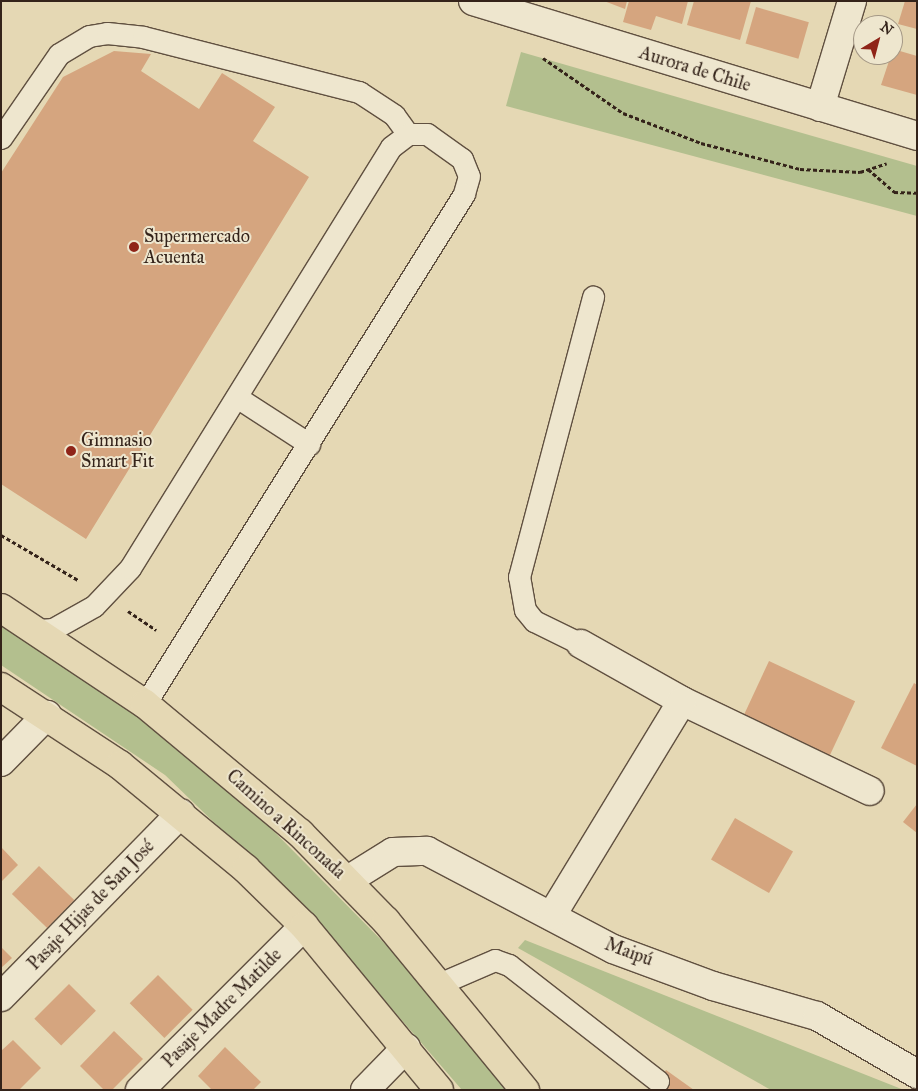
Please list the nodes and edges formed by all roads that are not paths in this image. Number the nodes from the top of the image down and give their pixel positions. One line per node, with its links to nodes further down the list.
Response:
1 (472, 1): 3 (street, Aurora de Chile)
2 (852, 1): 3 (street)
3 (820, 107): 5 (street, Aurora de Chile)
4 (408, 134): 6 (lane); 8 (lane); 9 (lane)
5 (917, 136)
6 (1, 138)
7 (593, 297): 12 (lane)
8 (238, 398): 9 (lane); 11 (lane)
9 (309, 444): 15 (lane)
10 (1, 608): 11 (main road, Camino a Rinconada)
11 (39, 630): 15 (main road, Camino a Rinconada)
12 (581, 644): 14 (street)
13 (1, 687): 16 (main road)
14 (682, 701): 18 (street); 21 (street)
15 (145, 704): 20 (main road, Camino a Rinconada)
16 (47, 715): 17 (street); 19 (main road)
17 (1, 762)
18 (870, 791)
19 (181, 813): 22 (main road); 24 (street, Pasaje Hijas de San José)
20 (348, 880): 21 (street, Maipú); 23 (main road, Camino a Rinconada)
21 (552, 915): 26 (street, Maipú)
22 (304, 926): 25 (main road); 28 (street, Pasaje Madre Matilde)
23 (439, 984): 27 (lane); 31 (main road, Camino a Rinconada)
24 (1, 997)
25 (406, 1048): 29 (street); 30 (main road)
26 (917, 1074)
27 (658, 1081)
28 (140, 1090)
29 (365, 1090)
30 (439, 1090)
31 (525, 1090)

